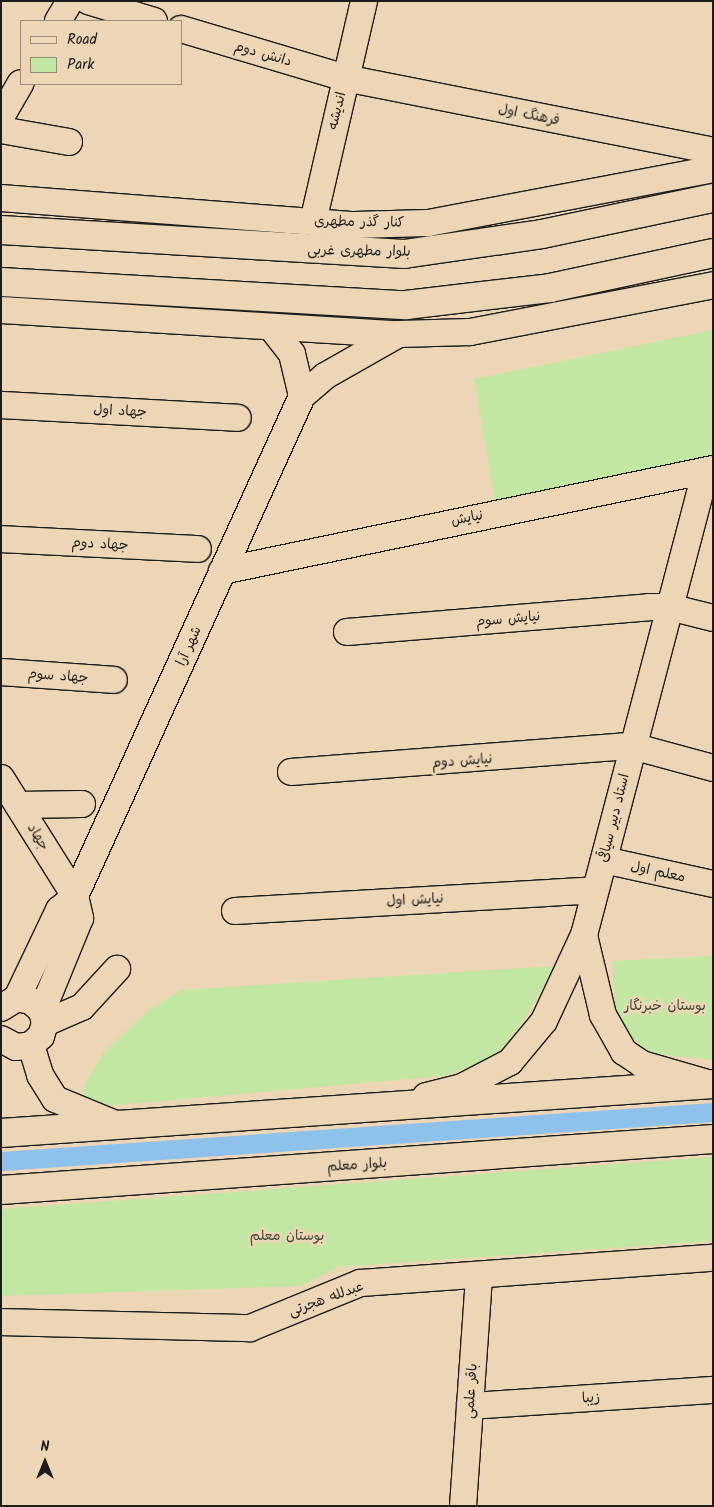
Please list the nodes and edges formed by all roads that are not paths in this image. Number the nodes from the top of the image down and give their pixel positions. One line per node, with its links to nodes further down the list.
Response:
1 (70, 1): 4 (street)
2 (88, 1): 5 (street)
3 (364, 1): 7 (street, اندیشه)
4 (59, 20)
5 (151, 20)
6 (182, 29): 7 (street, دانش دوم)
7 (345, 78): 12 (street, فرهنگ اول); 18 (street, اندیشه)
8 (14, 84): 9 (street)
9 (1, 117)
10 (1, 130): 11 (street)
11 (69, 142)
12 (713, 151)
13 (713, 169): 14 (street, کنار گذر مطهری)
14 (648, 183): 17 (street); 18 (street, کنار گذر مطهری)
15 (1, 198): 18 (street, کنار گذر مطهری)
16 (713, 198): 17 (main road, بلوار مطهری غربی)
17 (611, 220): 19 (main road, بلوار مطهری غربی)
18 (313, 222)
19 (1, 230)
20 (713, 253): 21 (main road)
21 (1, 282)
22 (713, 285): 25 (street)
23 (1, 310): 24 (street)
24 (271, 327): 25 (street); 26 (street)
25 (399, 334): 26 (street)
26 (302, 396): 32 (street, شهر آرا)
27 (1, 405): 28 (street, جهاد اول)
28 (238, 418)
29 (710, 481): 32 (street, نيايش); 33 (street, استاد دبیر سیاقی)
30 (1, 539): 31 (street, جهاد دوم)
31 (198, 549)
32 (222, 572): 47 (street, شهر آرا)
33 (669, 607): 34 (street, نیایش سوم); 35 (street, نیایش سوم); 38 (street, استاد دبیر سیاقی)
34 (713, 618)
35 (348, 632)
36 (1, 672): 37 (street, جهاد سوم)
37 (114, 680)
38 (632, 746): 39 (street, نیایش دوم); 40 (street, نیایش دوم); 44 (street, استاد دبیر سیاقی)
39 (713, 768)
40 (291, 772)
41 (1, 778): 43 (street, جهاد)
42 (82, 804): 43 (street)
43 (18, 805): 47 (street, جهاد)
44 (604, 860): 45 (street, معلم اول); 46 (street, استاد دبیر سیاقی)
45 (713, 884)
46 (595, 890): 48 (street, نیایش اول); 49 (street, استاد دبیر سیاقی)
47 (75, 896): 51 (street, شهر آرا); 52 (street)
48 (235, 911)
49 (584, 935): 54 (street, استاد دبیر سیاقی); 55 (street)
50 (117, 969): 52 (street)
51 (9, 1003): 52 (street, شهر آرا)
52 (39, 1026): 53 (street); 56 (street)
53 (1, 1040)
54 (713, 1084): 55 (main road)
55 (393, 1106): 56 (main road)
56 (118, 1125): 57 (main road)
57 (1, 1133)
58 (713, 1140): 59 (main road, بلوار معلم)
59 (684, 1142): 60 (street); 61 (main road, بلوار معلم)
60 (713, 1146)
61 (1, 1190)
62 (713, 1258): 63 (street, عبدلله هجرتی)
63 (479, 1277): 64 (street, عبدلله هجرتی); 66 (street, باقر علمی)
64 (1, 1322)
65 (713, 1390): 66 (street, زیبا)
66 (470, 1406): 67 (street, باقر علمی)
67 (463, 1506)

